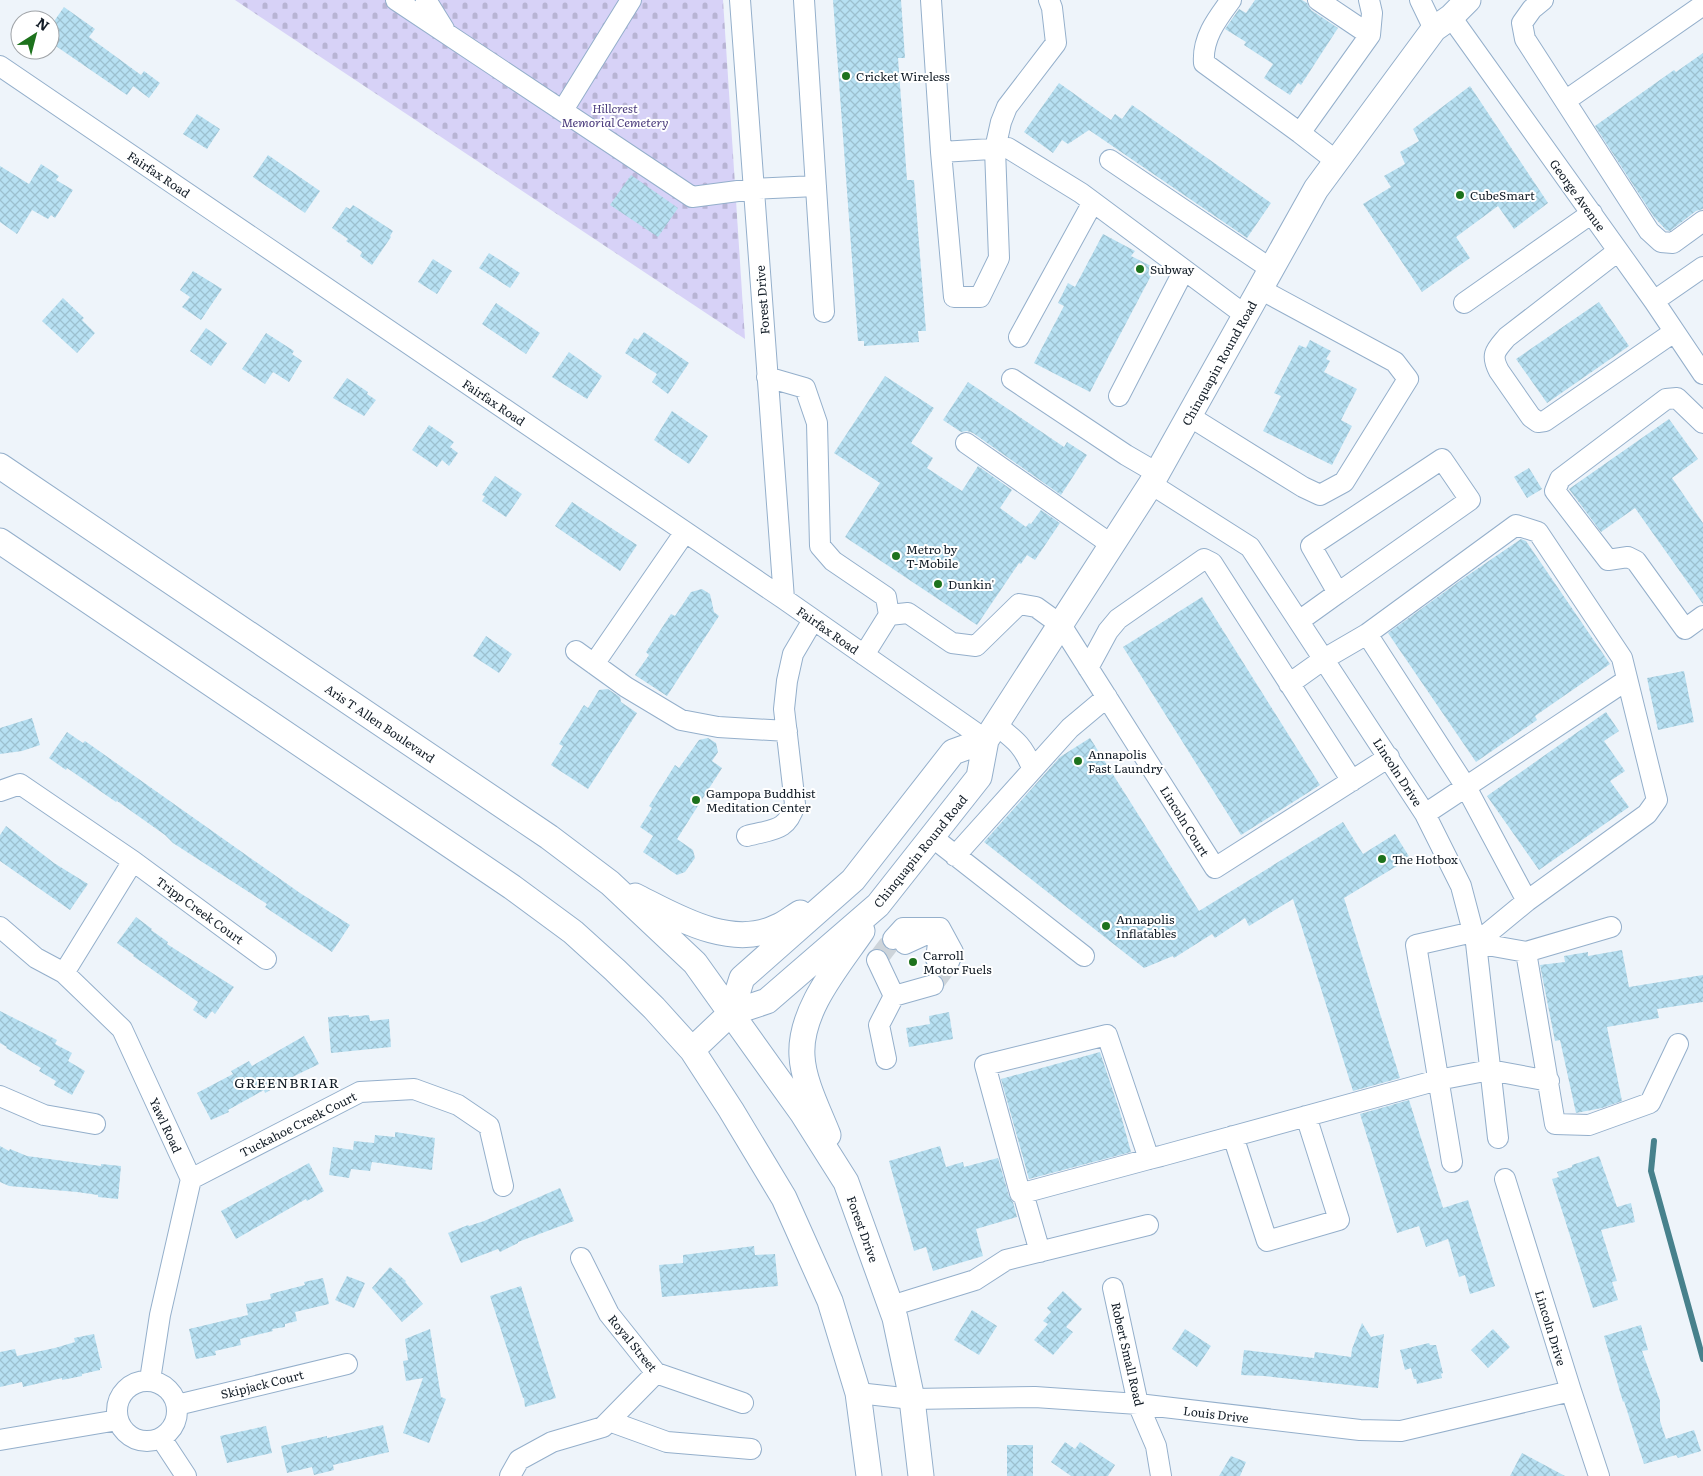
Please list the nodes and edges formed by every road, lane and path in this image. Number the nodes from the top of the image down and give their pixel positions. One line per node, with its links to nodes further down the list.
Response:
1 (396, 0): 15 (street)
2 (426, 0): 15 (street)
3 (631, 0): 19 (street)
4 (740, 0): 26 (street, Forest Drive)
5 (804, 0): 25 (street)
6 (931, 0): 22 (street)
7 (1049, 0): 21 (street)
8 (1231, 0): 20 (street)
9 (1318, 0): 16 (street)
10 (1369, 0): 16 (street)
11 (1420, 0): 14 (street, George Avenue)
12 (1543, 0): 18 (street)
13 (1703, 5): 18 (street)
14 (1451, 15): 24 (main road, Chinquapin Round Road); 28 (street, George Avenue)
15 (446, 33): 19 (street)
16 (1370, 35): 20 (street)
17 (0, 66): 49 (street, Fairfax Road)
18 (1565, 101): 29 (street)
19 (563, 110): 26 (street)
20 (1300, 133): 24 (street)
21 (995, 149): 22 (street); 22 (street); 27 (street)
22 (941, 152)
23 (1110, 160): 33 (street)
24 (1336, 161): 33 (main road, Chinquapin Round Road)
25 (816, 186): 26 (street); 36 (street)
26 (754, 188): 41 (street, Forest Drive)
27 (1093, 202): 32 (street); 39 (street)
28 (1592, 213): 30 (street, George Avenue); 35 (street)
29 (1703, 221)
30 (1618, 251): 34 (street, George Avenue); 38 (street)
31 (1703, 266): 34 (street)
32 (1184, 270): 37 (street); 43 (street)
33 (1265, 279): 37 (main road, Chinquapin Round Road); 44 (street)
34 (1654, 301): 38 (street, George Avenue)
35 (1464, 303)
36 (824, 312)
37 (1245, 316): 44 (main road, Chinquapin Round Road)
38 (1674, 332): 40 (street, George Avenue)
39 (1019, 338)
40 (1703, 374)
41 (767, 377): 55 (street, Forest Drive); 56 (street)
42 (1012, 379): 48 (street, Lincoln Drive)
43 (1119, 396)
44 (1190, 416): 48 (main road, Chinquapin Round Road)
45 (1703, 423): 57 (street)
46 (966, 443): 52 (street)
47 (0, 466): 83 (main road, Aris T Allen Boulevard)
48 (1154, 479): 50 (street, Lincoln Drive); 52 (main road, Chinquapin Round Road)
49 (685, 532): 55 (street, Fairfax Road); 65 (street)
50 (1230, 534): 53 (street); 59 (street, Lincoln Drive)
51 (0, 541): 100 (main road)
52 (1112, 545): 60 (main road, Chinquapin Round Road)
53 (1212, 563): 66 (street); 68 (street)
54 (1338, 593): 54 (street); 59 (street)
55 (784, 600): 58 (street, Fairfax Road)
56 (889, 615): 60 (street); 63 (street)
57 (1703, 616)
58 (814, 620): 63 (street, Fairfax Road); 70 (street)
59 (1299, 621): 64 (street, Lincoln Drive)
60 (1060, 625): 66 (street, Lincoln Court); 71 (main road, Chinquapin Round Road)
61 (1367, 634): 64 (street); 67 (street); 75 (street)
62 (576, 651): 65 (street)
63 (864, 655): 71 (street, Fairfax Road)
64 (1324, 659): 68 (street); 72 (street, Lincoln Drive)
65 (594, 664): 70 (street)
66 (1088, 668): 69 (street, Lincoln Court)
67 (1627, 680): 75 (street); 84 (street)
68 (1289, 684): 74 (street)
69 (1107, 697): 73 (street); 74 (street, Lincoln Court)
70 (787, 731): 78 (street)
71 (991, 732): 73 (street, Fairfax Road); 79 (main road, Chinquapin Round Road); 82 (main road, Chinquapin Round Road)
72 (1389, 758): 74 (street, Lincoln Court); 77 (street, Lincoln Drive)
73 (1032, 768): 80 (street)
74 (1352, 781)
75 (1466, 787): 77 (street); 84 (street)
76 (0, 791): 81 (street, Tripp Creek Court)
77 (1425, 814): 88 (street, Lincoln Drive)
78 (747, 836)
79 (932, 837): 80 (street); 85 (main road, Chinquapin Round Road)
80 (955, 856): 91 (street)
81 (133, 861): 92 (street, Tripp Creek Court); 95 (street)
82 (853, 880): 83 (main road); 98 (main road, Chinquapin Round Road)
83 (610, 883): 98 (main road, Aris T Allen Boulevard)
84 (1527, 900): 88 (street)
85 (878, 905): 98 (main road, Chinquapin Round Road); 114 (main road)
86 (1611, 927): 90 (street)
87 (4, 938): 95 (street, Yawl Road)
88 (1474, 938): 90 (street); 102 (street, Lincoln Drive); 103 (street)
89 (899, 942): 93 (street)
90 (1526, 952): 104 (street)
91 (1084, 956)
92 (266, 959)
93 (942, 961)
94 (883, 963): 97 (street)
95 (64, 973): 112 (street, Yawl Road)
96 (927, 982): 97 (street)
97 (894, 996): 101 (street)
98 (731, 1013): 100 (main road, Chinquapin Round Road); 114 (main road, Forest Drive)
99 (1678, 1044): 104 (street)
100 (692, 1050): 126 (main road)
101 (886, 1059)
102 (1490, 1070): 103 (street); 104 (street); 109 (street, Lincoln Drive)
103 (1438, 1080): 106 (street); 111 (street)
104 (1548, 1081)
105 (0, 1096): 107 (street)
106 (1306, 1116): 108 (street); 108 (street)
107 (95, 1124)
108 (1233, 1136): 110 (street)
109 (1498, 1138)
110 (1149, 1159): 116 (street); 116 (street)
111 (1452, 1162)
112 (191, 1179): 115 (street, Tuckahoe Creek Court); 124 (street)
113 (1505, 1179): 125 (street, Lincoln Drive)
114 (846, 1182): 121 (main road, Forest Drive)
115 (503, 1186)
116 (1023, 1193): 118 (street)
117 (1148, 1225): 118 (street)
118 (1040, 1252): 121 (street)
119 (581, 1258): 123 (street, Royal Street)
120 (1113, 1288): 129 (street, Robert Small Road)
121 (891, 1306): 127 (main road, Forest Drive)
122 (347, 1364): 130 (street, Skipjack Court)
123 (656, 1373): 128 (street, Royal Street); 132 (street)
124 (150, 1380): 130 (street); 131 (street)
125 (1571, 1391): 129 (street, Louis Drive); 141 (street, Lincoln Drive)
126 (858, 1393): 127 (street, Louis Drive); 138 (main road)
127 (912, 1399): 129 (street, Louis Drive); 139 (main road, Forest Drive)
128 (742, 1404)
129 (1138, 1404): 140 (street, Robert Small Road)
130 (177, 1405): 133 (street)
131 (118, 1420): 133 (street); 134 (street)
132 (610, 1421): 135 (street); 137 (street)
133 (161, 1438): 136 (street)
134 (0, 1440)
135 (751, 1449)
136 (186, 1476)
137 (510, 1476)
138 (869, 1476)
139 (921, 1476)
140 (1161, 1476)
141 (1599, 1476)

